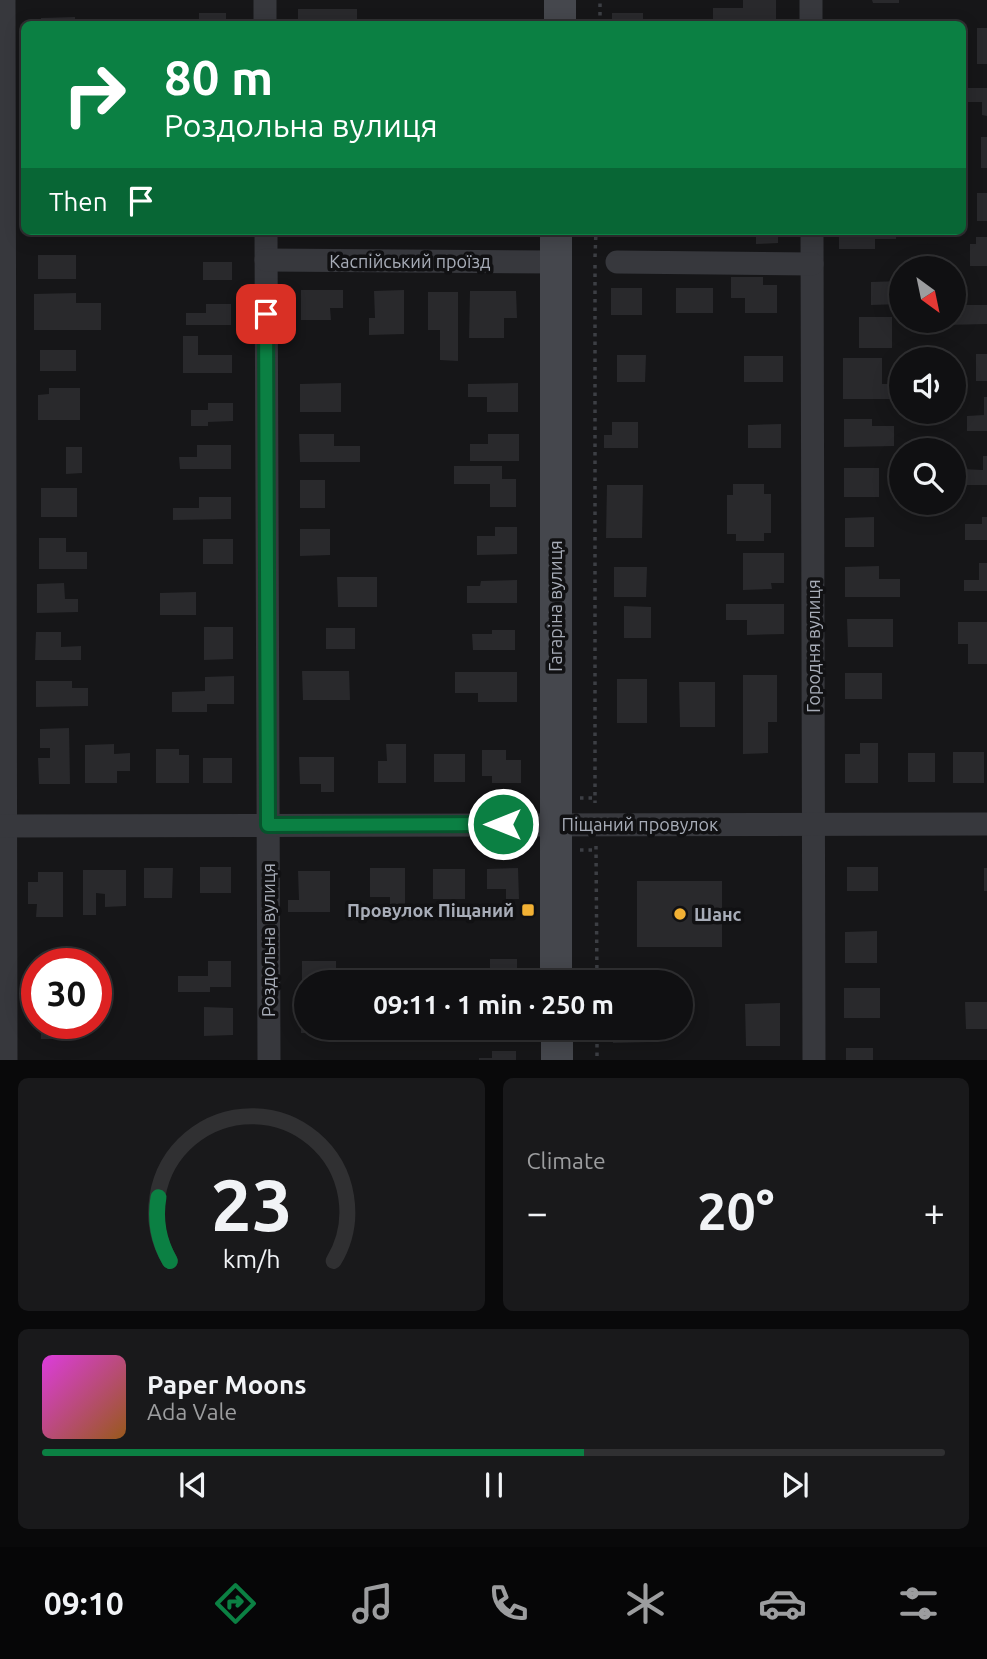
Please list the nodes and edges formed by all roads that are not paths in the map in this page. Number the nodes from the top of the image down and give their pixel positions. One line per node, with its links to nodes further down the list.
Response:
1 (4, 0): 19 (street)
2 (265, 0): 5 (street)
3 (560, 0): 6 (street)
4 (811, 0): 7 (street)
5 (265, 21)
6 (560, 21)
7 (811, 21)
8 (266, 235): 11 (street, Роздольна вулиця)
9 (555, 235): 12 (street, Гагаріна вулиця)
10 (812, 235): 14 (street, Городня вулиця)
11 (266, 260): 12 (street, Каспійський проїзд); 18 (street, Роздольна вулиця)
12 (555, 262): 15 (street, Гагаріна вулиця)
13 (617, 262): 14 (street)
14 (812, 264): 16 (street, Городня вулиця)
15 (555, 824): 16 (street, Піщаний провулок); 18 (street, Піщаний провулок); 20 (street, Гагаріна вулиця)
16 (814, 824): 17 (street, Піщаний провулок); 25 (street, Городня вулиця)
17 (987, 824)
18 (268, 825): 19 (street, Піщаний провулок); 23 (street, Роздольна вулиця)
19 (3, 826): 22 (street)
20 (556, 970)
21 (557, 1040): 24 (street)
22 (6, 1060)
23 (269, 1060)
24 (557, 1060)
25 (814, 1060)

